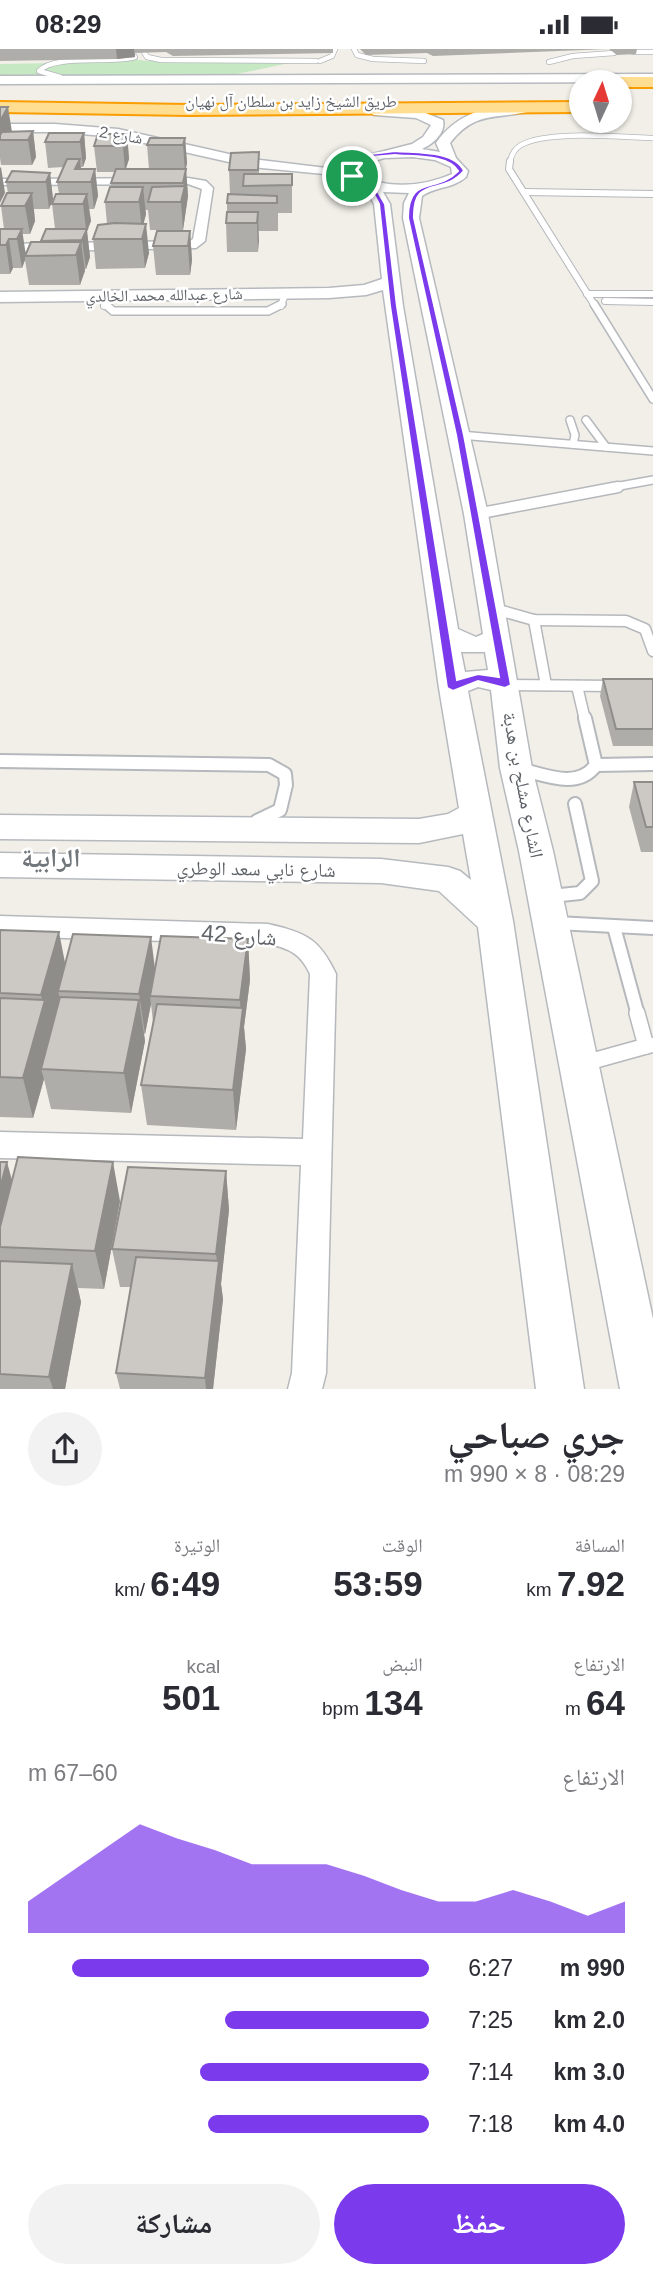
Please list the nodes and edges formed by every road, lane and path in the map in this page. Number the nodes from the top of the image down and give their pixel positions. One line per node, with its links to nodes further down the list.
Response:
1 (335, 49): 6 (lane)
2 (354, 49): 7 (lane)
3 (633, 52): 4 (lane)
4 (653, 52)
5 (614, 53): 9 (lane)
6 (318, 61): 7 (street); 11 (street); 17 (lane)
7 (433, 62): 10 (street)
8 (536, 62): 9 (street)
9 (550, 62): 13 (street)
10 (348, 64): 11 (street); 15 (street)
11 (288, 65): 14 (street)
12 (477, 65): 13 (street)
13 (653, 65)
14 (217, 78): 15 (street); 17 (street)
15 (391, 78): 18 (street)
16 (0, 80): 17 (street)
17 (109, 80)
18 (653, 80): 19 (highway)
19 (632, 81)
20 (569, 83): 23 (highway)
21 (569, 88): 23 (highway, طريق الشيخ زايد بن سلطان آل نهيان)
22 (653, 88): 25 (highway)
23 (414, 89): 24 (highway, طريق الشيخ زايد بن سلطان آل نهيان)
24 (0, 90)
25 (632, 92)
26 (632, 95): 28 (highway)
27 (569, 99): 29 (highway, طريق الشيخ زايد بن سلطان آل نهيان)
28 (653, 99)
29 (0, 102)
30 (0, 107): 33 (highway)
31 (569, 107): 33 (highway)
32 (569, 107): 38 (street)
33 (317, 109): 36 (street)
34 (0, 128): 37 (street, شارع 2)
35 (653, 138): 42 (lane)
36 (395, 153): 38 (street); 39 (street)
37 (240, 160): 39 (street, شارع 2); 39 (street, شارع 2)
38 (452, 161): 41 (street)
39 (362, 171): 41 (street); 46 (street)
40 (0, 182): 44 (street)
41 (425, 188): 54 (street, الشارع مشلح بن هدبة)
42 (524, 192): 43 (lane); 45 (lane)
43 (653, 194)
44 (0, 248)
45 (587, 293): 47 (lane); 49 (lane)
46 (393, 294): 48 (street, شارع عبدالله محمد الخالدي); 62 (street)
47 (653, 294)
48 (2, 299)
49 (592, 301): 50 (lane); 51 (lane)
50 (653, 302)
51 (653, 400)
52 (586, 419): 56 (lane)
53 (570, 420): 55 (lane)
54 (460, 435): 55 (lane); 59 (street, الشارع مشلح بن هدبة)
55 (573, 444): 56 (lane)
56 (606, 447): 57 (lane)
57 (653, 451)
58 (653, 480): 59 (lane)
59 (476, 513): 61 (street, الشارع مشلح بن هدبة)
60 (534, 620): 61 (lane); 63 (lane); 65 (lane)
61 (494, 622): 62 (street); 64 (street, الشارع مشلح بن هدبة)
62 (445, 633): 68 (street)
63 (653, 651)
64 (505, 685): 65 (lane); 68 (street); 72 (street, الشارع مشلح بن هدبة)
65 (546, 685): 66 (lane)
66 (577, 686): 67 (lane); 71 (lane)
67 (627, 686)
68 (453, 688): 74 (street)
69 (0, 761): 76 (lane)
70 (653, 764): 71 (lane)
71 (596, 765): 72 (lane)
72 (516, 768): 78 (street, الشارع مشلح بن هدبة)
73 (575, 804): 78 (lane)
74 (474, 814): 76 (street, شارع نابي سعد الوطري); 79 (street)
75 (0, 827): 76 (street, شارع نابي سعد الوطري)
76 (235, 829)
77 (0, 866): 79 (street, شارع نابي سعد الوطري)
78 (547, 910): 81 (lane); 84 (street, الشارع مشلح بن هدبة)
79 (495, 921): 88 (street)
80 (0, 926): 86 (street, شارع 42)
81 (614, 927): 82 (lane); 83 (lane)
82 (653, 928)
83 (650, 1045): 84 (lane)
84 (579, 1065): 89 (street, الشارع مشلح بن هدبة)
85 (0, 1146): 86 (street)
86 (316, 1152): 87 (street, شارع 42)
87 (305, 1389)
88 (560, 1389)
89 (644, 1389)

